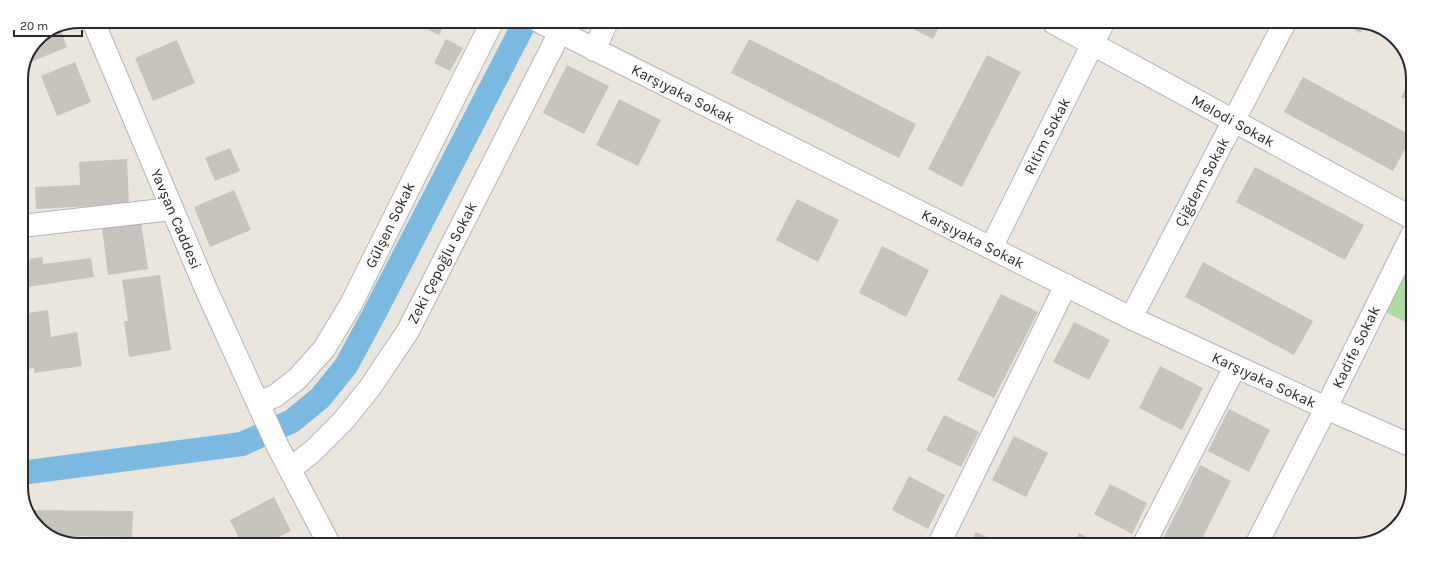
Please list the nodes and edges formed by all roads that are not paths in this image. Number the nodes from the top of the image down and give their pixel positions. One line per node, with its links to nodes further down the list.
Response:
1 (96, 28): 12 (street, Yavşan Caddesi)
2 (489, 28): 21 (street, Gülşen Sokak)
3 (547, 28): 23 (street, Zeki Çepoğlu Sokak)
4 (552, 28): 10 (street, Karşıyaka Sokak)
5 (604, 28): 10 (street)
6 (1063, 28): 9 (street, Melodi Sokak)
7 (1101, 28): 9 (street, Ritim Sokak)
8 (1282, 28): 11 (street, Çiğdem Sokak)
9 (1092, 44): 11 (street, Melodi Sokak); 16 (street, Ritim Sokak)
10 (594, 50): 16 (street, Karşıyaka Sokak)
11 (1234, 121): 13 (street, Melodi Sokak); 18 (street, Çiğdem Sokak)
12 (172, 209): 14 (street); 21 (street, Yavşan Caddesi)
13 (1406, 215)
14 (28, 225)
15 (1406, 247): 20 (street, Kadife Sokak)
16 (991, 248): 17 (street, Karşıyaka Sokak)
17 (1066, 285): 18 (street, Karşıyaka Sokak); 25 (street)
18 (1131, 318): 19 (street, Karşıyaka Sokak)
19 (1235, 367): 20 (street, Karşıyaka Sokak); 26 (street)
20 (1326, 408): 22 (street, Karşıyaka Sokak); 27 (street, Kadife Sokak)
21 (260, 409): 23 (street, Yavşan Caddesi)
22 (1406, 443)
23 (290, 469): 24 (street, Yavşan Caddesi)
24 (326, 538)
25 (941, 538)
26 (1147, 538)
27 (1260, 538)

